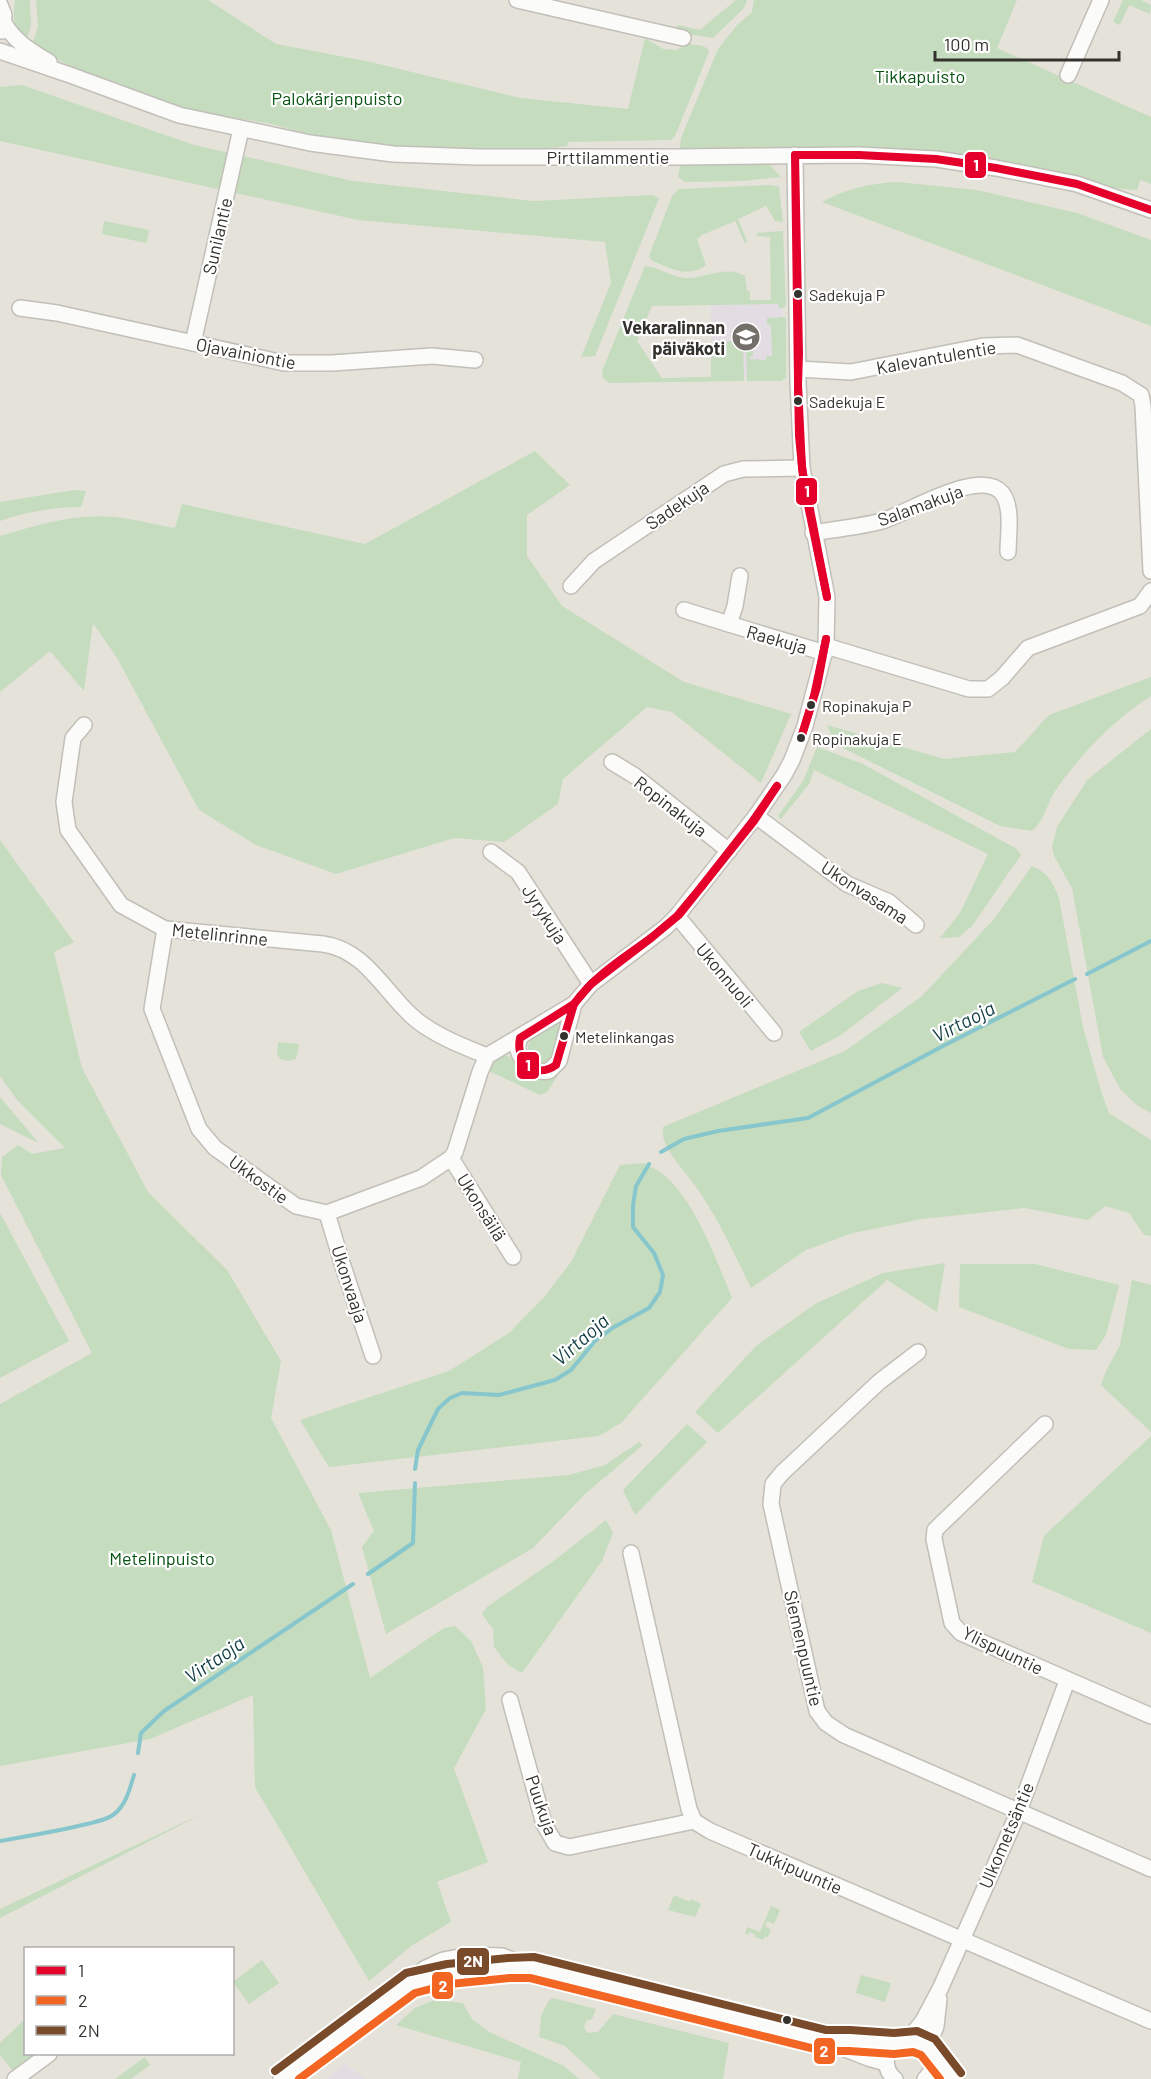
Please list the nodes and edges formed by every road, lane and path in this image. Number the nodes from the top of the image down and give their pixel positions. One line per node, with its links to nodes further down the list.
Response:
1 (9, 0): 5 (street)
2 (517, 0): 4 (street)
3 (1101, 0): 9 (street)
4 (541, 3): 6 (street)
5 (2, 19): 8 (street, Pirttilammentie)
6 (682, 38)
7 (0, 51): 8 (street, Pirttilammentie)
8 (70, 75): 10 (street, Pirttilammentie)
9 (1068, 75)
10 (241, 129): 11 (street, Pirttilammentie); 14 (street, Sunilantie)
11 (795, 155): 12 (street, Pirttilammentie); 16 (street)
12 (1151, 210)
13 (20, 308): 14 (street, Ojavainiontie)
14 (193, 343): 15 (street, Ojavainiontie)
15 (475, 360)
16 (798, 369): 17 (street); 20 (street, Kalevantulentie)
17 (801, 468): 18 (street); 22 (street, Sadekuja)
18 (813, 533): 19 (street, Salamakuja); 26 (street)
19 (1008, 552)
20 (1151, 571)
21 (740, 576): 25 (street, Raekuja)
22 (571, 586)
23 (1151, 591): 26 (street)
24 (684, 610): 25 (street, Raekuja)
25 (729, 624): 26 (street, Raekuja)
26 (826, 650): 29 (street)
27 (84, 725): 34 (street, Metelinrinne)
28 (612, 762): 30 (street, Ropinakuja)
29 (756, 816): 30 (street); 33 (street, Ukonvasama)
30 (729, 851): 32 (street)
31 (491, 852): 35 (street, Jyrykuja)
32 (677, 916): 35 (street); 37 (street, Ukonnuoli)
33 (916, 925)
34 (165, 929): 39 (street, Metelinrinne); 41 (street, Ukkostie)
35 (591, 984): 36 (street)
36 (574, 1004): 38 (street); 38 (street)
37 (774, 1033)
38 (520, 1038): 39 (street)
39 (487, 1056): 40 (street)
40 (451, 1158): 41 (street); 42 (street, Ukonsäilä)
41 (327, 1213): 44 (street, Ukonvaaja)
42 (513, 1257)
43 (918, 1352): 50 (street, Siemenpuuntie)
44 (373, 1356)
45 (1045, 1424): 47 (street, Ylispuuntie)
46 (631, 1553): 51 (street)
47 (1067, 1681): 49 (street, Ylispuuntie); 50 (street, Ulkometsäntie)
48 (510, 1700): 51 (street, Puukuja)
49 (1151, 1716)
50 (1019, 1811): 52 (street, Siemenpuuntie); 53 (street, Ulkometsäntie)
51 (694, 1821): 53 (street, Tukkipuuntie)
52 (1151, 1869)
53 (960, 1940): 54 (street, Ulkometsäntie); 55 (street, Tukkipuuntie)
54 (941, 1988): 57 (street); 58 (street)
55 (1151, 2021)
56 (825, 2041): 57 (street); 60 (street); 62 (street)
57 (901, 2042): 58 (street); 60 (street)
58 (929, 2050): 63 (street); 64 (street)
59 (48, 2055): 61 (street)
60 (890, 2074)
61 (15, 2079)
62 (281, 2079)
63 (925, 2079)
64 (953, 2079)

